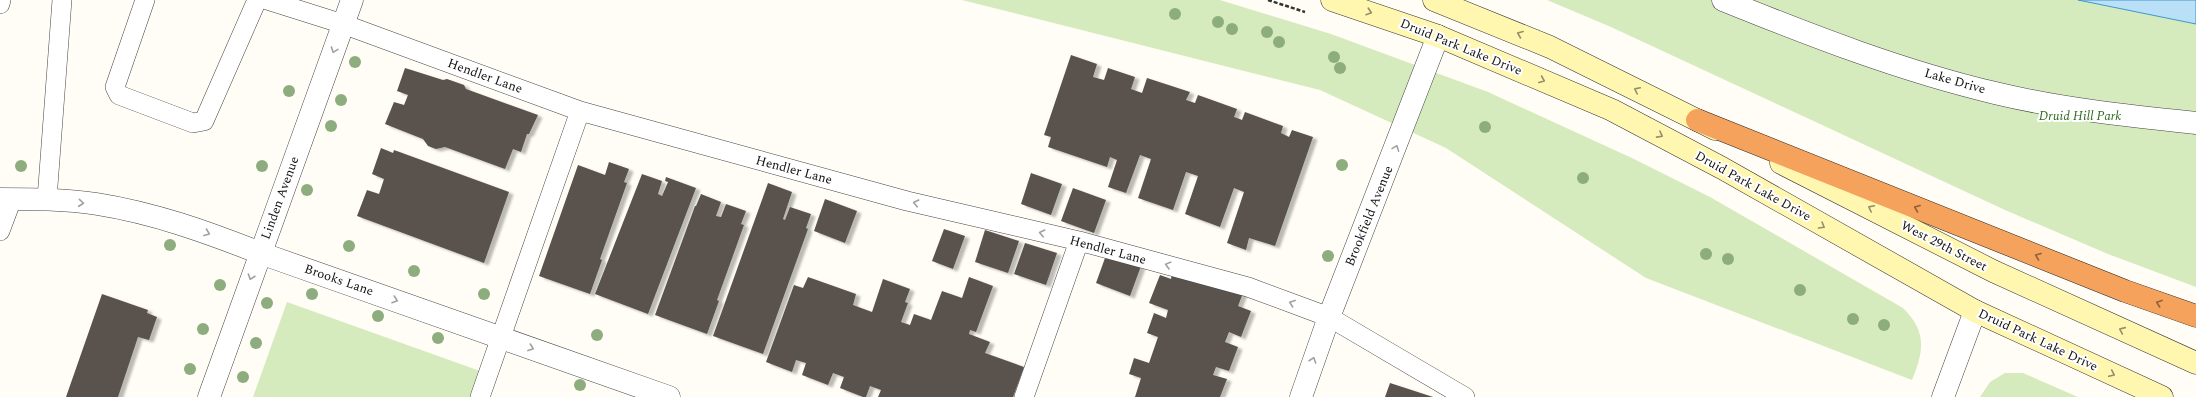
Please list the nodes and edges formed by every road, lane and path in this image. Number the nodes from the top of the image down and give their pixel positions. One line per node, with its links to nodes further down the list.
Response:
1 (1, 0): 10 (lane)
2 (62, 0): 17 (lane)
3 (145, 0): 4 (lane)
4 (257, 0)
5 (267, 0): 11 (lane, Hendler Lane)
6 (352, 0): 11 (street, Linden Avenue)
7 (1332, 0): 12 (main road, Druid Park Lake Drive, one-way to 12)
8 (1434, 0): 14 (main road, one-way to 8)
9 (1723, 0): 15 (street, Lake Drive)
10 (0, 4)
11 (343, 24): 13 (lane, Hendler Lane); 20 (street, Linden Avenue, one-way to 20)
12 (1438, 36): 21 (main road, Druid Park Lake Drive, one-way to 21); 22 (street, Brookfield Avenue, one-way to 12)
13 (580, 111): 19 (lane, Hendler Lane, one-way to 13); 24 (lane)
14 (1697, 120): 23 (highway, one-way to 14); 25 (main road, West 29th Street, one-way to 14)
15 (2196, 124)
16 (6, 199): 17 (street, Brooks Lane); 18 (lane)
17 (47, 199): 20 (street, Brooks Lane, one-way to 20)
18 (0, 231)
19 (1079, 242): 22 (lane, Hendler Lane, one-way to 19); 29 (lane)
20 (260, 253): 24 (street, Brooks Lane, one-way to 24); 26 (street, Linden Avenue, one-way to 26)
21 (1975, 311): 32 (street); 33 (main road, Druid Park Lake Drive, one-way to 33)
22 (1329, 316): 30 (street, Brookfield Avenue, one-way to 22); 31 (lane, Hendler Lane)
23 (2196, 316)
24 (501, 337): 27 (lane); 28 (street, Brooks Lane, one-way to 28)
25 (2196, 363)
26 (209, 397)
27 (480, 397)
28 (669, 397)
29 (1024, 397)
30 (1300, 397)
31 (1465, 397)
32 (1943, 397)
33 (2162, 397)

